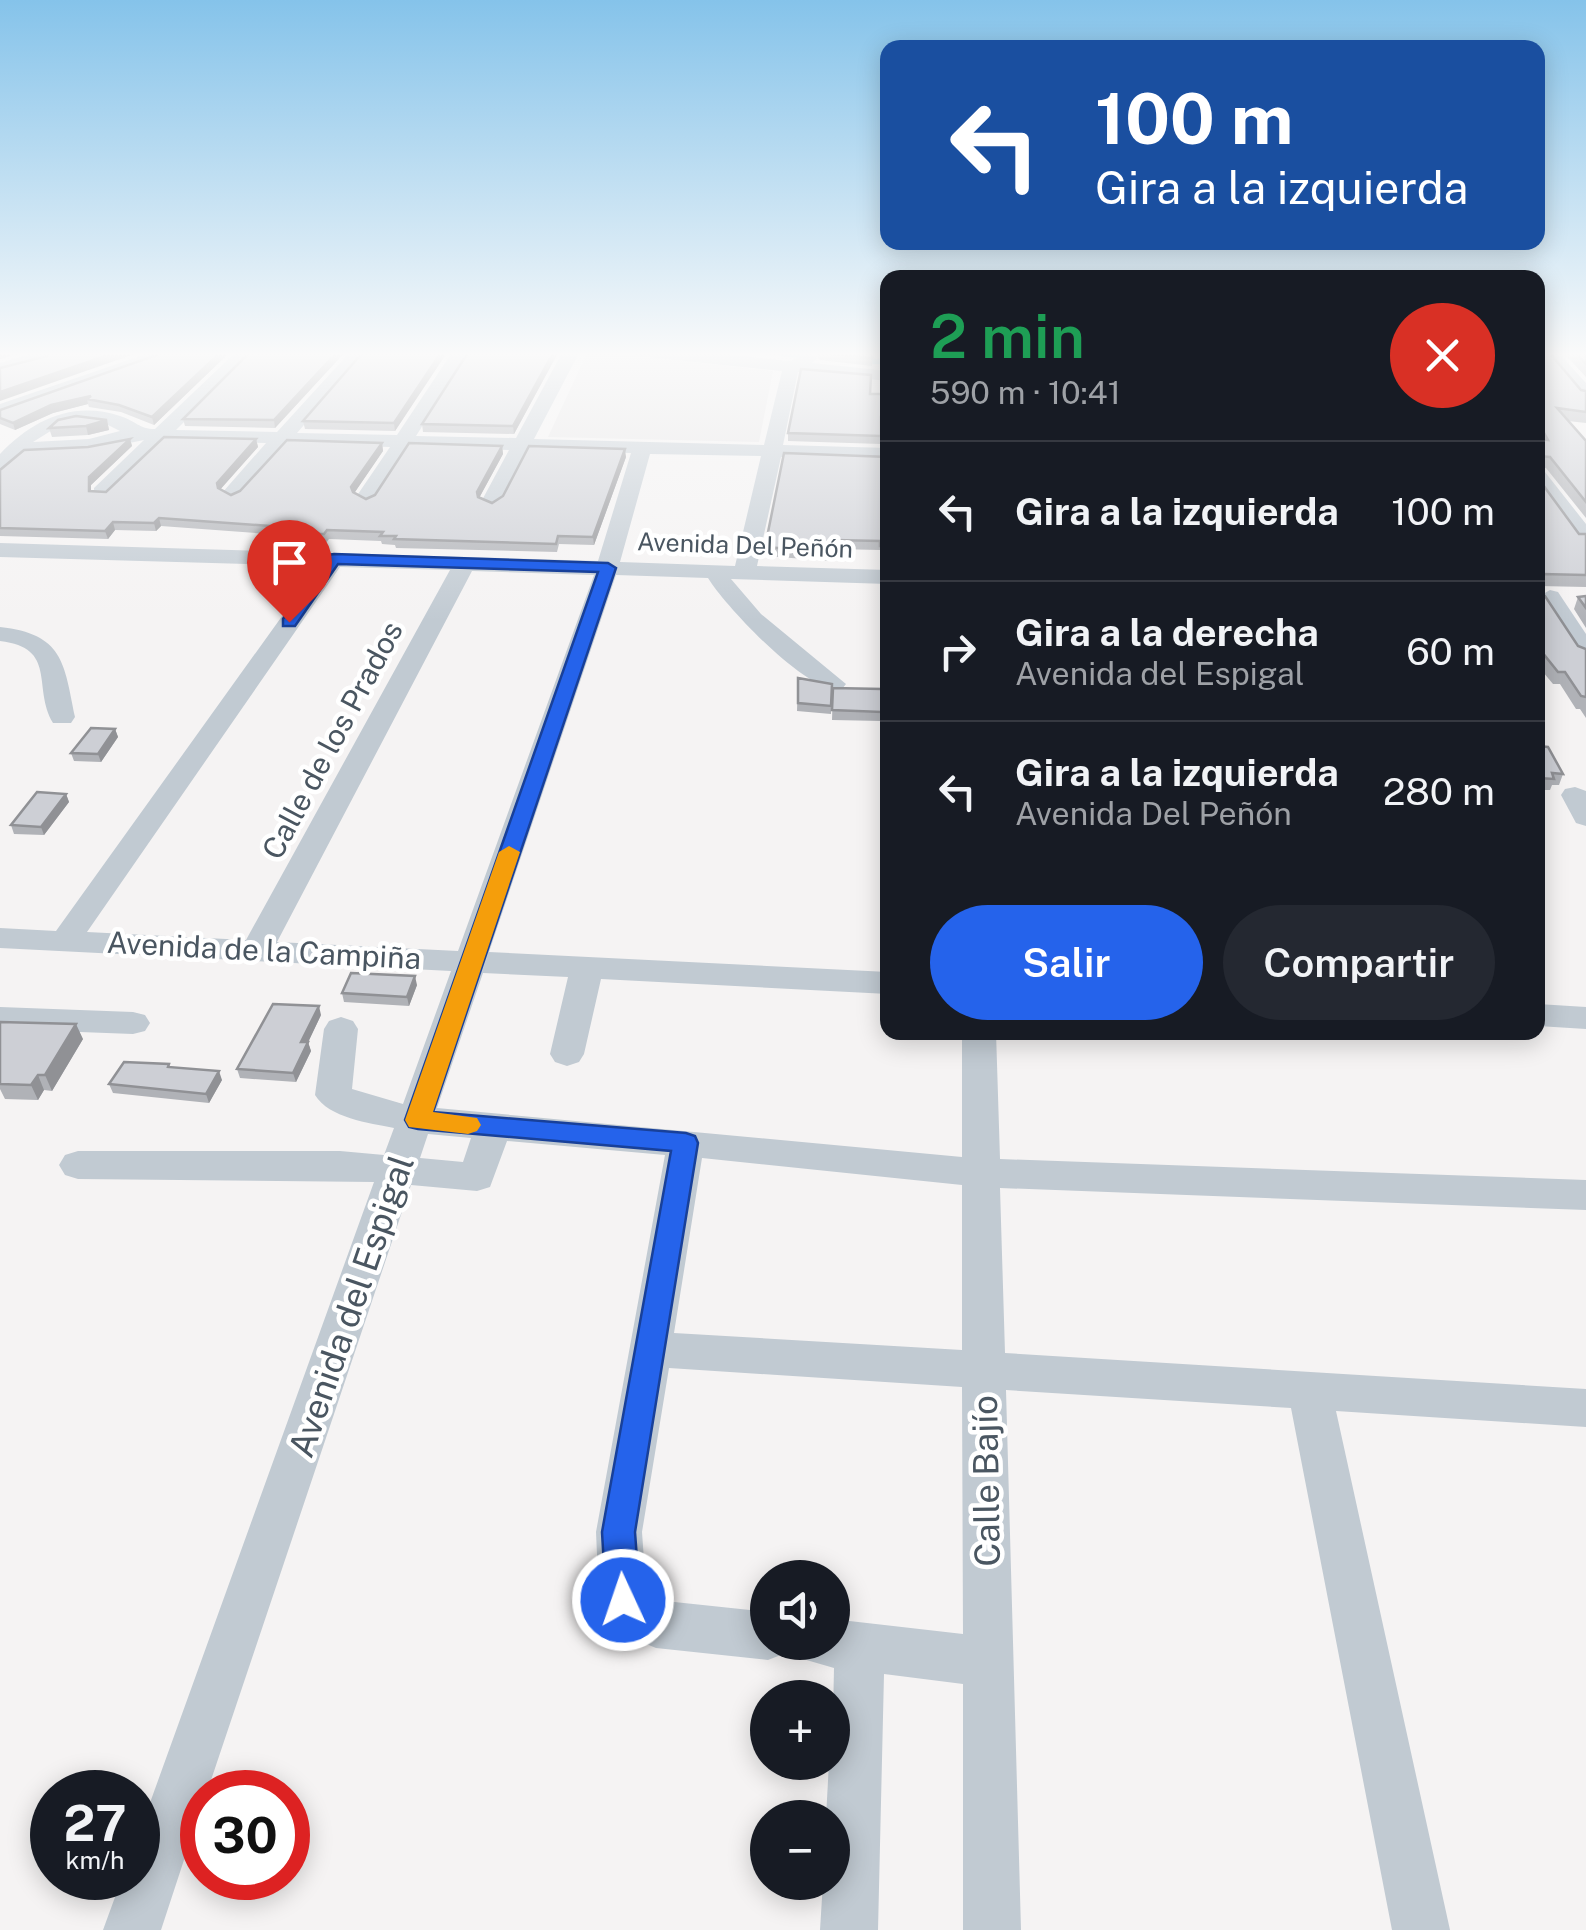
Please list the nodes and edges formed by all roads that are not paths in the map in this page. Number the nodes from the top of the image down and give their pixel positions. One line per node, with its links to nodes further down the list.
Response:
1 (23, 441): 11 (street)
2 (104, 441): 11 (street)
3 (155, 441): 17 (street)
4 (278, 441): 18 (street)
5 (380, 441): 9 (street)
6 (526, 441): 10 (street)
7 (654, 441): 12 (street)
8 (775, 441): 13 (street)
9 (402, 442): 10 (street); 19 (street)
10 (524, 445): 12 (street); 20 (street)
11 (20, 448): 15 (street)
12 (648, 448): 13 (street); 25 (street, Avenida del Espigal)
13 (771, 450): 14 (street); 27 (street)
14 (880, 454)
15 (0, 465)
16 (1545, 485): 21 (street)
17 (101, 492)
18 (232, 494)
19 (366, 497)
20 (492, 502)
21 (1586, 538)
22 (0, 550): 23 (street, Avenida Del Peñón)
23 (334, 559): 24 (street, Avenida Del Peñón); 37 (street)
24 (465, 563): 25 (street, Avenida Del Peñón); 38 (street, Calle de los Prados)
25 (608, 568): 26 (street, Avenida Del Peñón); 39 (street, Avenida del Espigal)
26 (715, 571): 27 (street, Avenida Del Peñón); 34 (street)
27 (745, 572): 28 (street, Avenida Del Peñón)
28 (880, 577)
29 (1545, 597): 31 (street)
30 (1545, 598): 33 (street)
31 (1586, 598)
32 (0, 634): 35 (street)
33 (1586, 652)
34 (833, 684)
35 (62, 717)
36 (2, 940): 37 (street, Avenida de la Campiña)
37 (66, 940): 38 (street, Avenida de la Campiña)
38 (257, 949): 39 (street, Avenida de la Campiña)
39 (472, 960): 40 (street, Avenida de la Campiña); 49 (street, Avenida del Espigal)
40 (587, 967): 41 (street, Avenida de la Campiña); 48 (street)
41 (880, 983)
42 (1545, 1015): 44 (street)
43 (0, 1018): 45 (street)
44 (1586, 1018)
45 (132, 1023)
46 (341, 1030): 49 (street)
47 (980, 1040): 54 (street, Calle Bajío)
48 (566, 1054)
49 (418, 1120): 50 (street); 53 (street, Avenida del Espigal)
50 (493, 1127): 51 (street); 53 (street)
51 (686, 1143): 54 (street); 56 (street)
52 (78, 1165): 53 (street)
53 (398, 1172): 64 (street, Avenida del Espigal)
54 (984, 1173): 55 (street); 57 (street, Calle Bajío)
55 (1586, 1195)
56 (652, 1348): 57 (street); 60 (street)
57 (985, 1373): 58 (street); 63 (street, Calle Bajío)
58 (1310, 1392): 59 (street); 67 (street)
59 (1586, 1408)
60 (750, 1634)
61 (850, 1646): 63 (street)
62 (840, 1660): 65 (street)
63 (988, 1662): 66 (street, Calle Bajío)
64 (132, 1930)
65 (849, 1930)
66 (992, 1930)
67 (1421, 1930)

